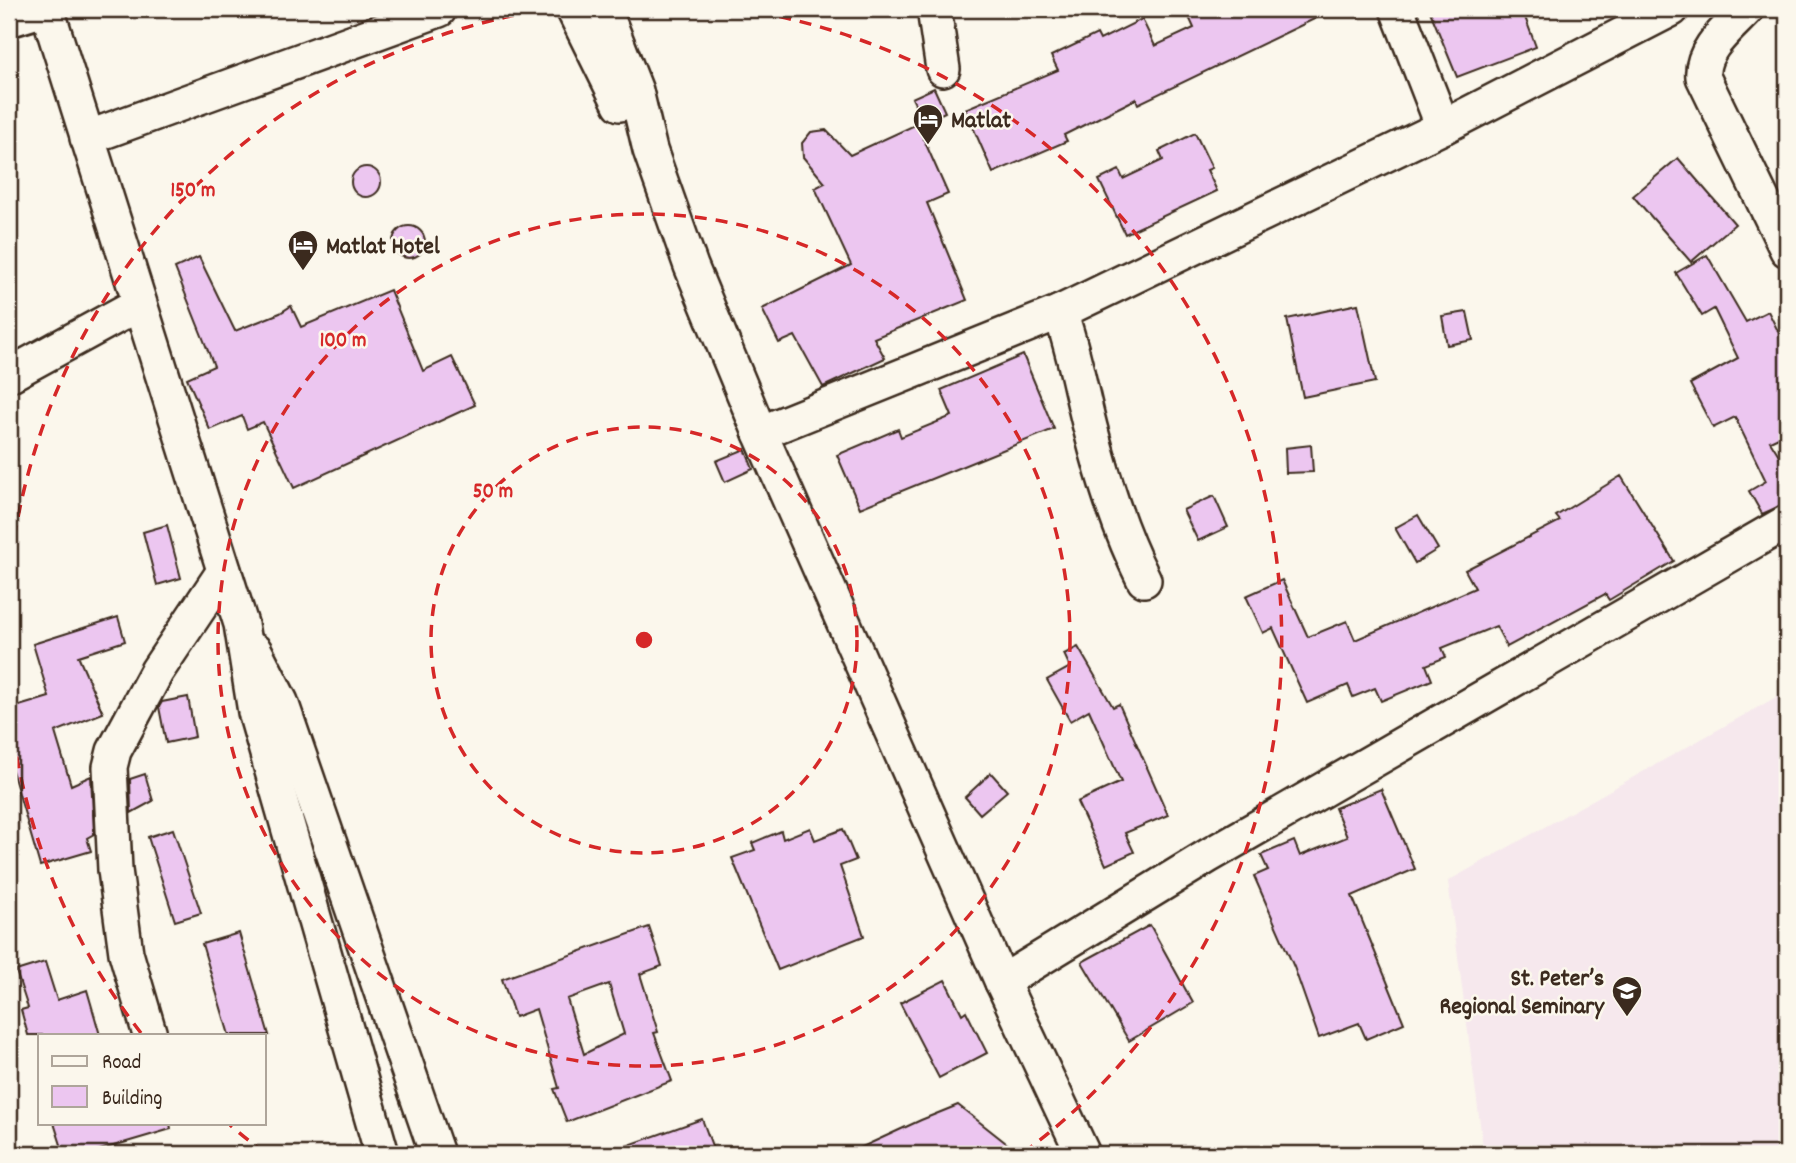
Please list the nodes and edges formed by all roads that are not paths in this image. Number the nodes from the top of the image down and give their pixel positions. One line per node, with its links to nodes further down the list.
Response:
1 (35, 9): 10 (highway)
2 (47, 9): 13 (street)
3 (573, 9): 14 (street)
4 (604, 9): 14 (street)
5 (934, 9): 11 (street)
6 (1397, 9): 12 (street)
7 (1672, 9): 12 (street)
8 (1747, 9): 15 (street)
9 (439, 10): 13 (street)
10 (9, 17)
11 (943, 69)
12 (1443, 127): 17 (street)
13 (87, 138): 16 (street)
14 (650, 150): 19 (street)
15 (1787, 250)
16 (139, 303): 18 (street); 21 (street)
17 (1060, 312): 19 (street); 22 (street)
18 (9, 375)
19 (760, 432): 26 (street)
20 (1787, 522): 26 (street)
21 (225, 571): 23 (street); 29 (street)
22 (1144, 580)
23 (241, 624): 24 (street); 25 (street)
24 (332, 852): 25 (street); 27 (street)
25 (298, 864): 28 (street)
26 (1002, 982): 32 (street)
27 (386, 1006): 28 (street); 31 (street)
28 (343, 1019): 30 (street)
29 (150, 1034)
30 (382, 1154)
31 (437, 1154)
32 (1083, 1154)

